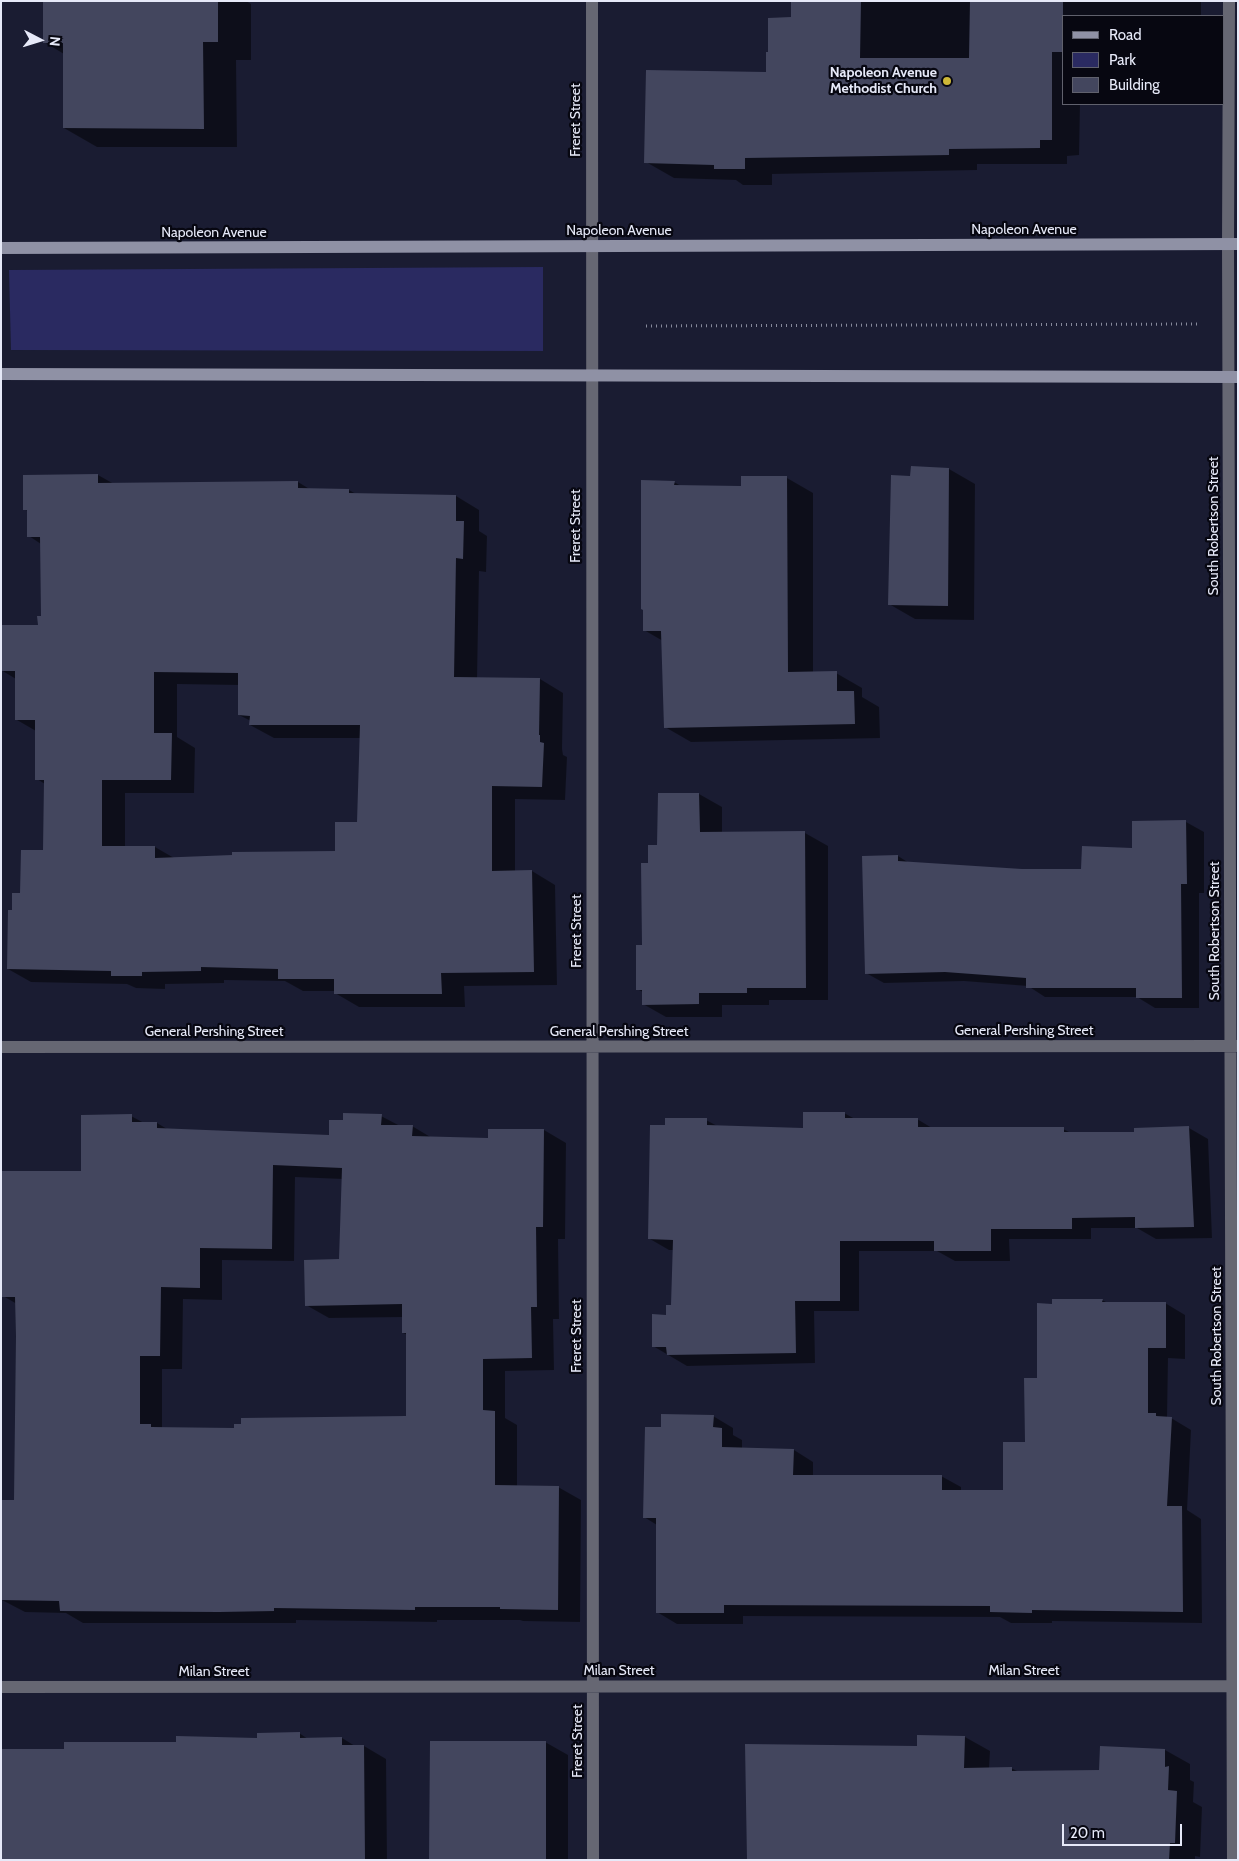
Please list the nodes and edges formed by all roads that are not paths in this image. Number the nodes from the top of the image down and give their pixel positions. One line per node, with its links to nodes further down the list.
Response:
1 (592, 1): 4 (street, Freret Street)
2 (1229, 1): 3 (street, South Robertson Street)
3 (1233, 244): 4 (main road, Napoleon Avenue); 8 (street, South Robertson Street)
4 (591, 246): 5 (main road, Napoleon Avenue); 7 (street, Freret Street)
5 (1, 248)
6 (1, 374): 7 (main road)
7 (591, 375): 8 (main road); 11 (street, Freret Street)
8 (1233, 377): 9 (street, South Robertson Street)
9 (1234, 1046): 11 (street, General Pershing Street); 13 (street, South Robertson Street)
10 (1, 1047): 11 (street, General Pershing Street)
11 (592, 1047): 12 (street, Freret Street)
12 (592, 1686): 13 (street, Milan Street); 14 (street, Milan Street); 15 (street, Freret Street)
13 (1235, 1686): 16 (street, South Robertson Street)
14 (1, 1687)
15 (593, 1860)
16 (1234, 1860)

